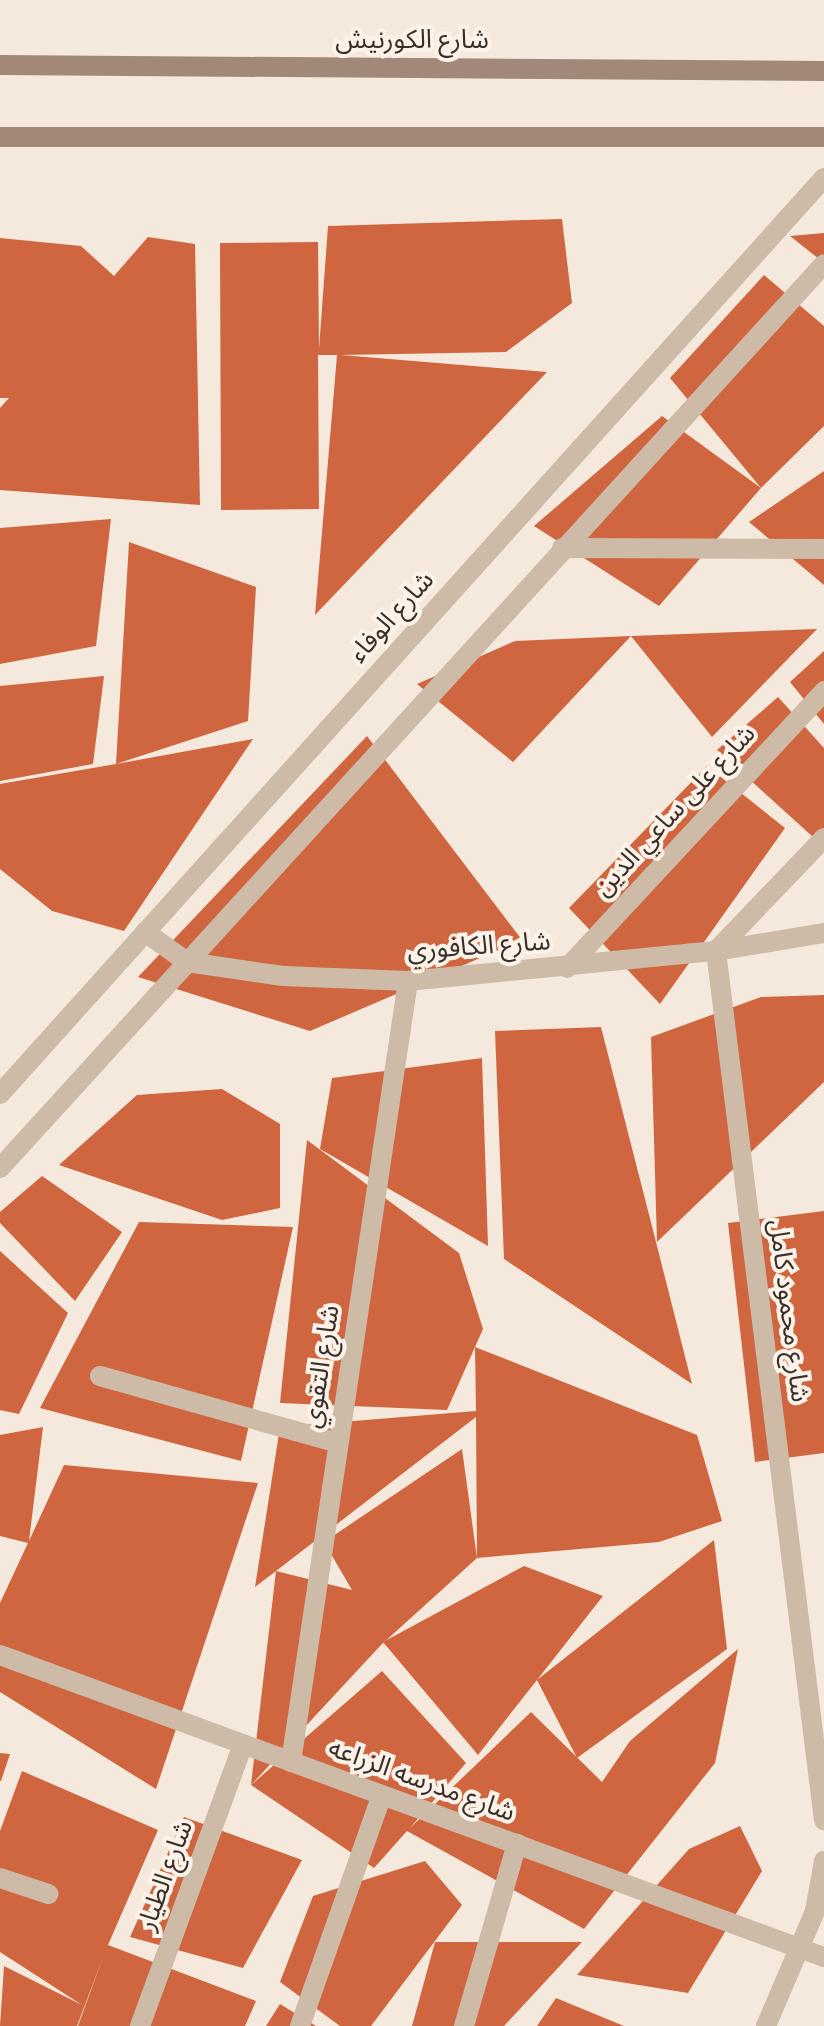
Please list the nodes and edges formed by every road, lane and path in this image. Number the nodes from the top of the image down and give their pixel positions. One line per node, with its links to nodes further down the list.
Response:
1 (0, 65): 2 (main road, شارع الكورنيش)
2 (824, 71)
3 (0, 137): 4 (main road)
4 (824, 137)
5 (824, 178): 11 (street, شارع الوفاء)
6 (824, 264): 7 (street)
7 (562, 548): 8 (street); 14 (street)
8 (824, 549)
9 (824, 691): 15 (street, شارع على ساعي الدين)
10 (824, 838): 13 (street)
11 (145, 932): 14 (street, شارع الكافوري); 17 (street, شارع الوفاء)
12 (824, 933): 13 (street, شارع الكافوري)
13 (716, 951): 15 (street, شارع الكافوري); 25 (street, شارع محمود كامل)
14 (187, 962): 16 (street, شارع الكافوري); 18 (street)
15 (567, 968): 16 (street, شارع الكافوري)
16 (408, 981): 20 (street, شارع التقوي)
17 (0, 1094)
18 (0, 1168)
19 (100, 1376): 20 (street)
20 (338, 1443): 23 (street, شارع التقوي)
21 (0, 1655): 22 (street, شارع مدرسه الزراعه)
22 (243, 1744): 23 (street, شارع مدرسه الزراعه); 32 (street, شارع الطيار)
23 (291, 1762): 24 (street, شارع مدرسه الزراعه)
24 (382, 1795): 26 (street, شارع مدرسه الزراعه); 33 (street)
25 (824, 1820)
26 (517, 1844): 30 (street, شارع مدرسه الزراعه); 34 (street)
27 (824, 1861): 30 (street)
28 (0, 1878): 29 (street)
29 (48, 1894)
30 (799, 1948): 31 (street, شارع مدرسه الزراعه); 35 (street)
31 (824, 1957)
32 (140, 2026)
33 (300, 2026)
34 (464, 2026)
35 (766, 2026)

